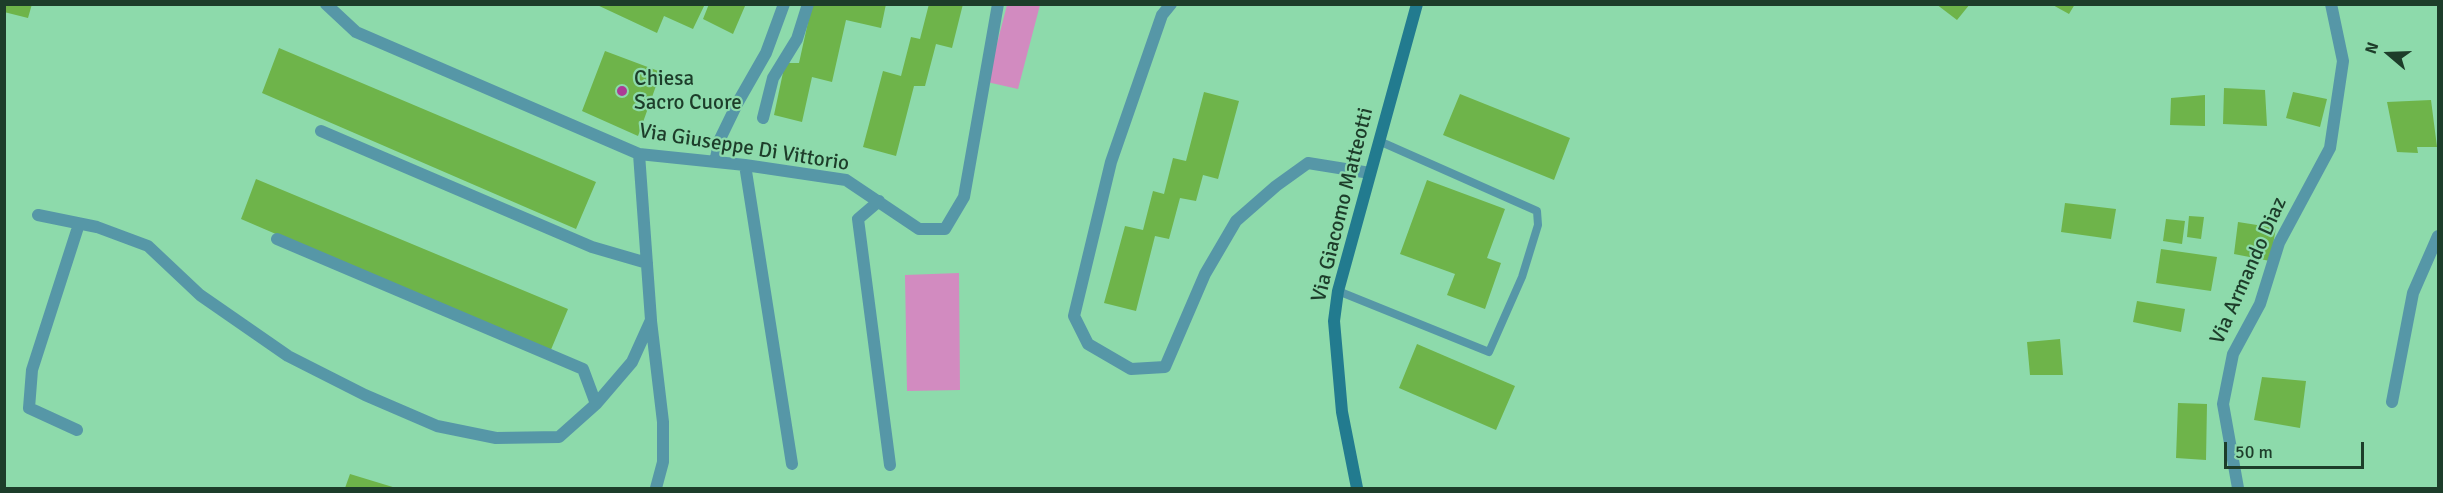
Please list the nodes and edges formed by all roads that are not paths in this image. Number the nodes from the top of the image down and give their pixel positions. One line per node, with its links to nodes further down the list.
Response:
1 (326, 4): 12 (street, Via Giuseppe Di Vittorio)
2 (784, 4): 13 (street)
3 (808, 4): 9 (street)
4 (998, 4): 16 (street, Via Giuseppe Di Vittorio)
5 (1170, 4): 8 (street)
6 (1417, 4): 11 (street, Via Giacomo Matteotti)
7 (2331, 4): 31 (street, Via Armando Diaz)
8 (1160, 10): 15 (street)
9 (763, 118)
10 (321, 131): 21 (street)
11 (1379, 141): 15 (street, Via Giacomo Matteotti); 22 (lane)
12 (639, 154): 13 (street, Via Giuseppe Di Vittorio); 21 (street)
13 (715, 162): 14 (street, Via Giuseppe Di Vittorio)
14 (745, 165): 16 (street, Via Giuseppe Di Vittorio); 27 (street)
15 (1370, 173): 22 (street, Via Giacomo Matteotti)
16 (879, 201): 28 (street)
17 (38, 216): 18 (street)
18 (80, 224): 25 (street); 26 (street)
19 (2439, 236): 24 (street)
20 (277, 239): 25 (street)
21 (647, 263): 23 (street)
22 (1338, 291): 30 (street, Via Giacomo Matteotti)
23 (651, 320): 25 (street); 29 (street)
24 (2392, 402)
25 (596, 404)
26 (77, 430)
27 (792, 464)
28 (890, 465)
29 (656, 489)
30 (1357, 489)
31 (2238, 489)

